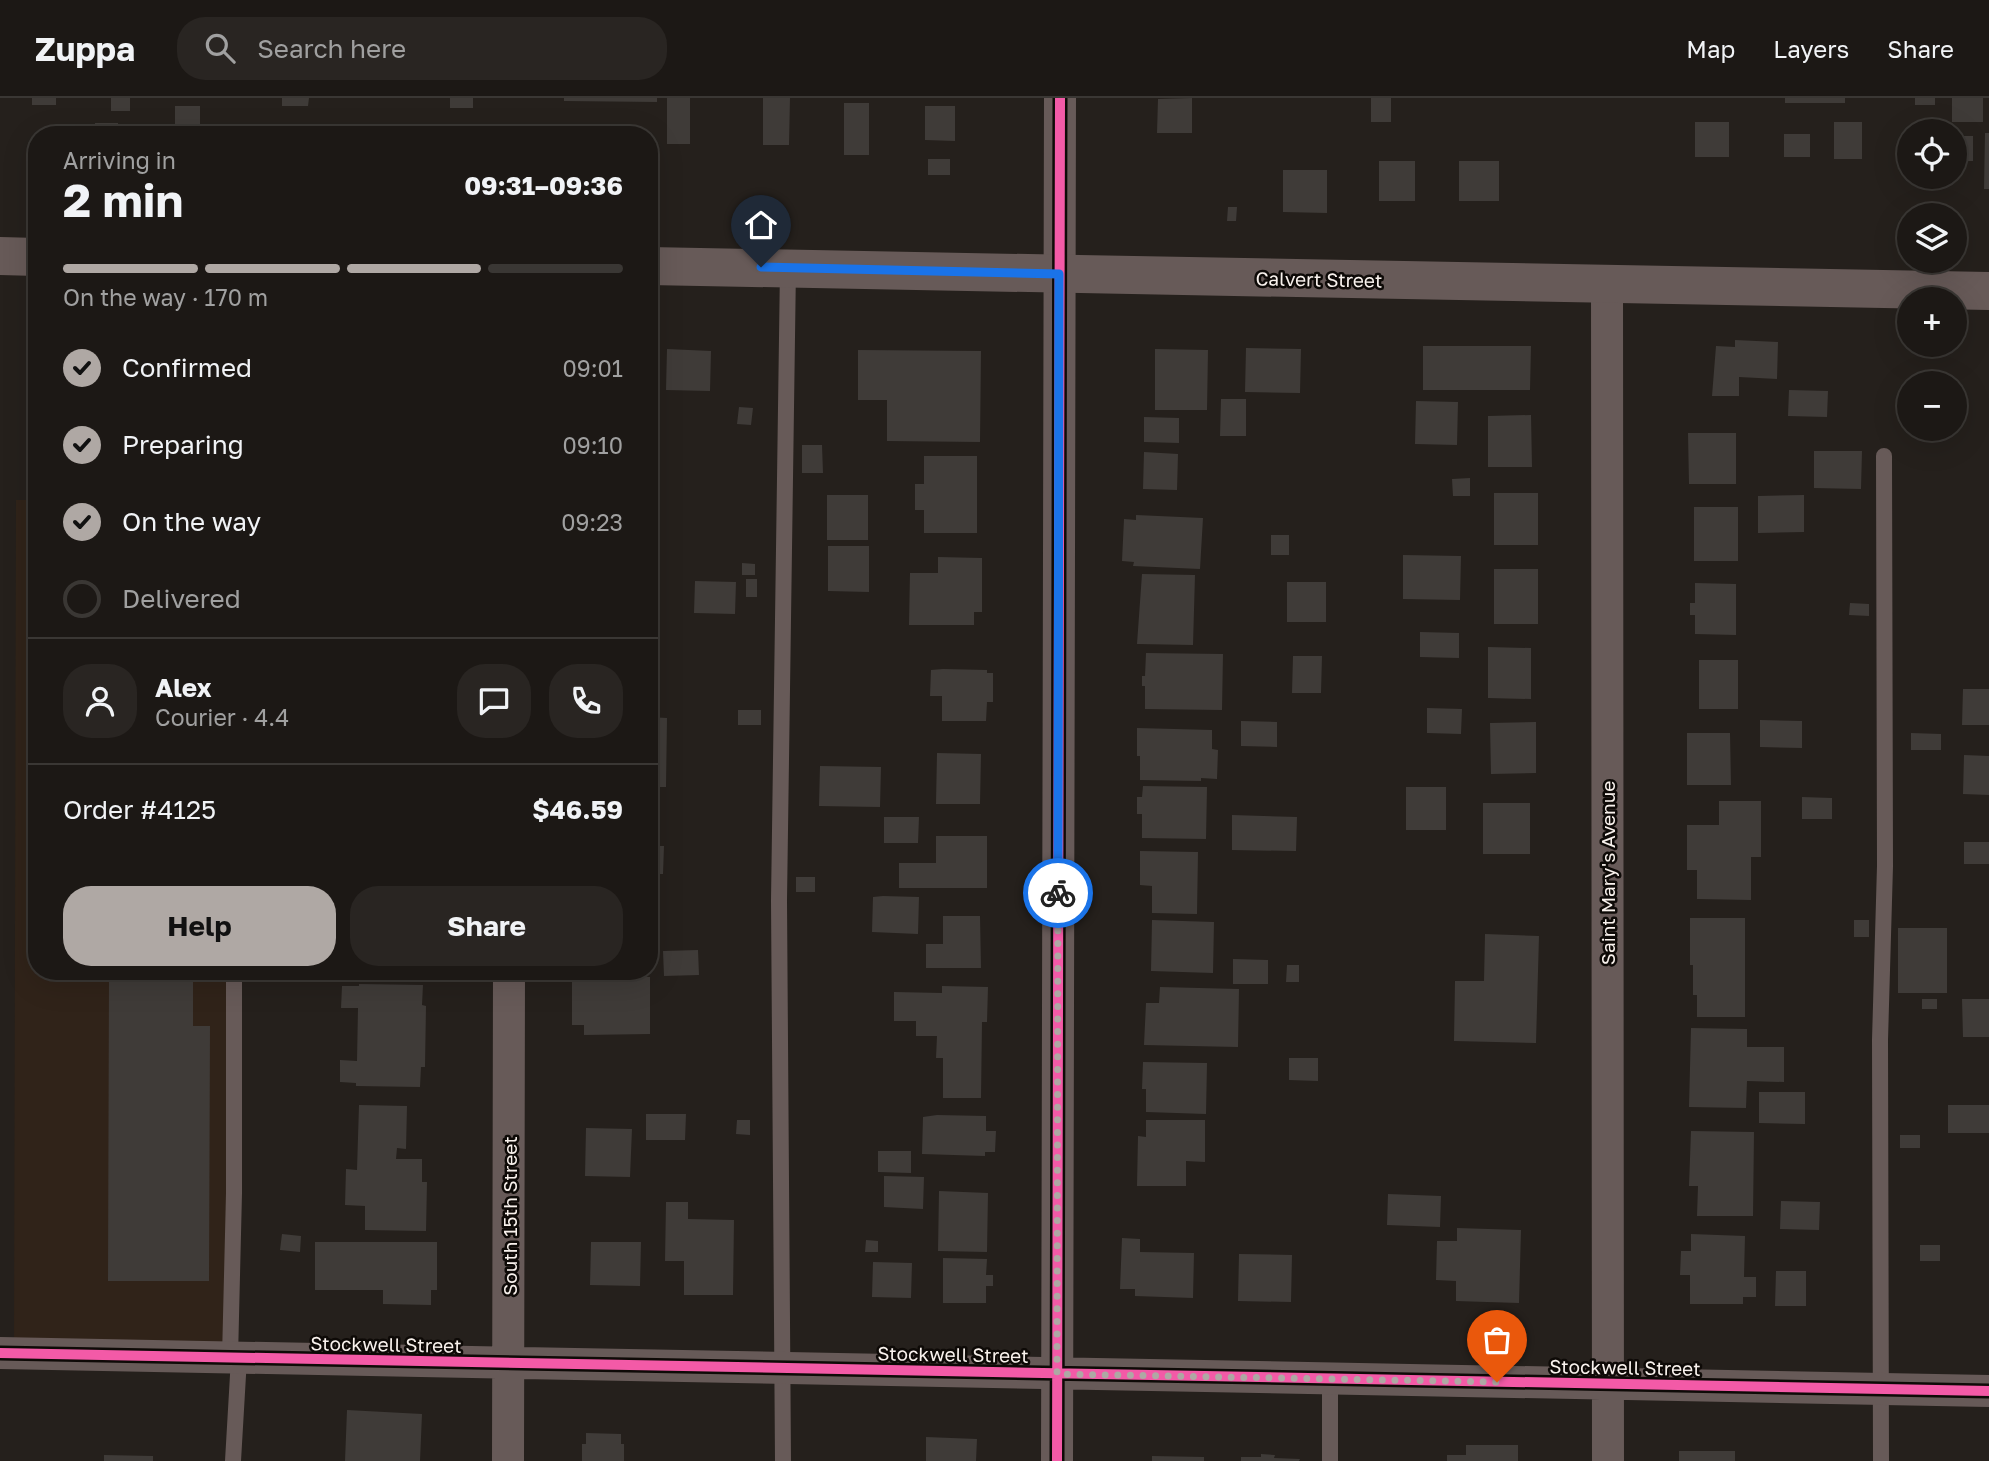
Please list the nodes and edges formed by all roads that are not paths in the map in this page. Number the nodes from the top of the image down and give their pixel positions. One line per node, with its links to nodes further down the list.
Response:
1 (1060, 98): 6 (street)
2 (0, 256): 3 (street)
3 (28, 257)
4 (658, 266): 5 (street, Calvert Street)
5 (788, 267): 6 (street, Calvert Street); 15 (lane)
6 (1059, 274): 7 (street, Calvert Street); 16 (street)
7 (1607, 284): 8 (street, Calvert Street); 18 (street, Saint Mary's Avenue)
8 (1989, 291)
9 (1884, 456): 19 (lane)
10 (234, 980): 13 (lane)
11 (509, 980): 14 (street, South 15th Street)
12 (0, 1353): 13 (street, Stockwell Street)
13 (234, 1358): 14 (street, Stockwell Street); 21 (lane)
14 (508, 1364): 15 (street, Stockwell Street); 22 (street, South 15th Street)
15 (783, 1369): 16 (street, Stockwell Street); 23 (lane)
16 (1057, 1374): 17 (street, Stockwell Street); 24 (street)
17 (1330, 1379): 18 (street, Stockwell Street); 25 (lane)
18 (1608, 1385): 19 (street, Stockwell Street); 26 (street, Saint Mary's Avenue)
19 (1883, 1389): 20 (street, Stockwell Street); 27 (lane)
20 (1989, 1391)
21 (233, 1461)
22 (508, 1461)
23 (783, 1461)
24 (1057, 1461)
25 (1330, 1461)
26 (1608, 1461)
27 (1881, 1461)

